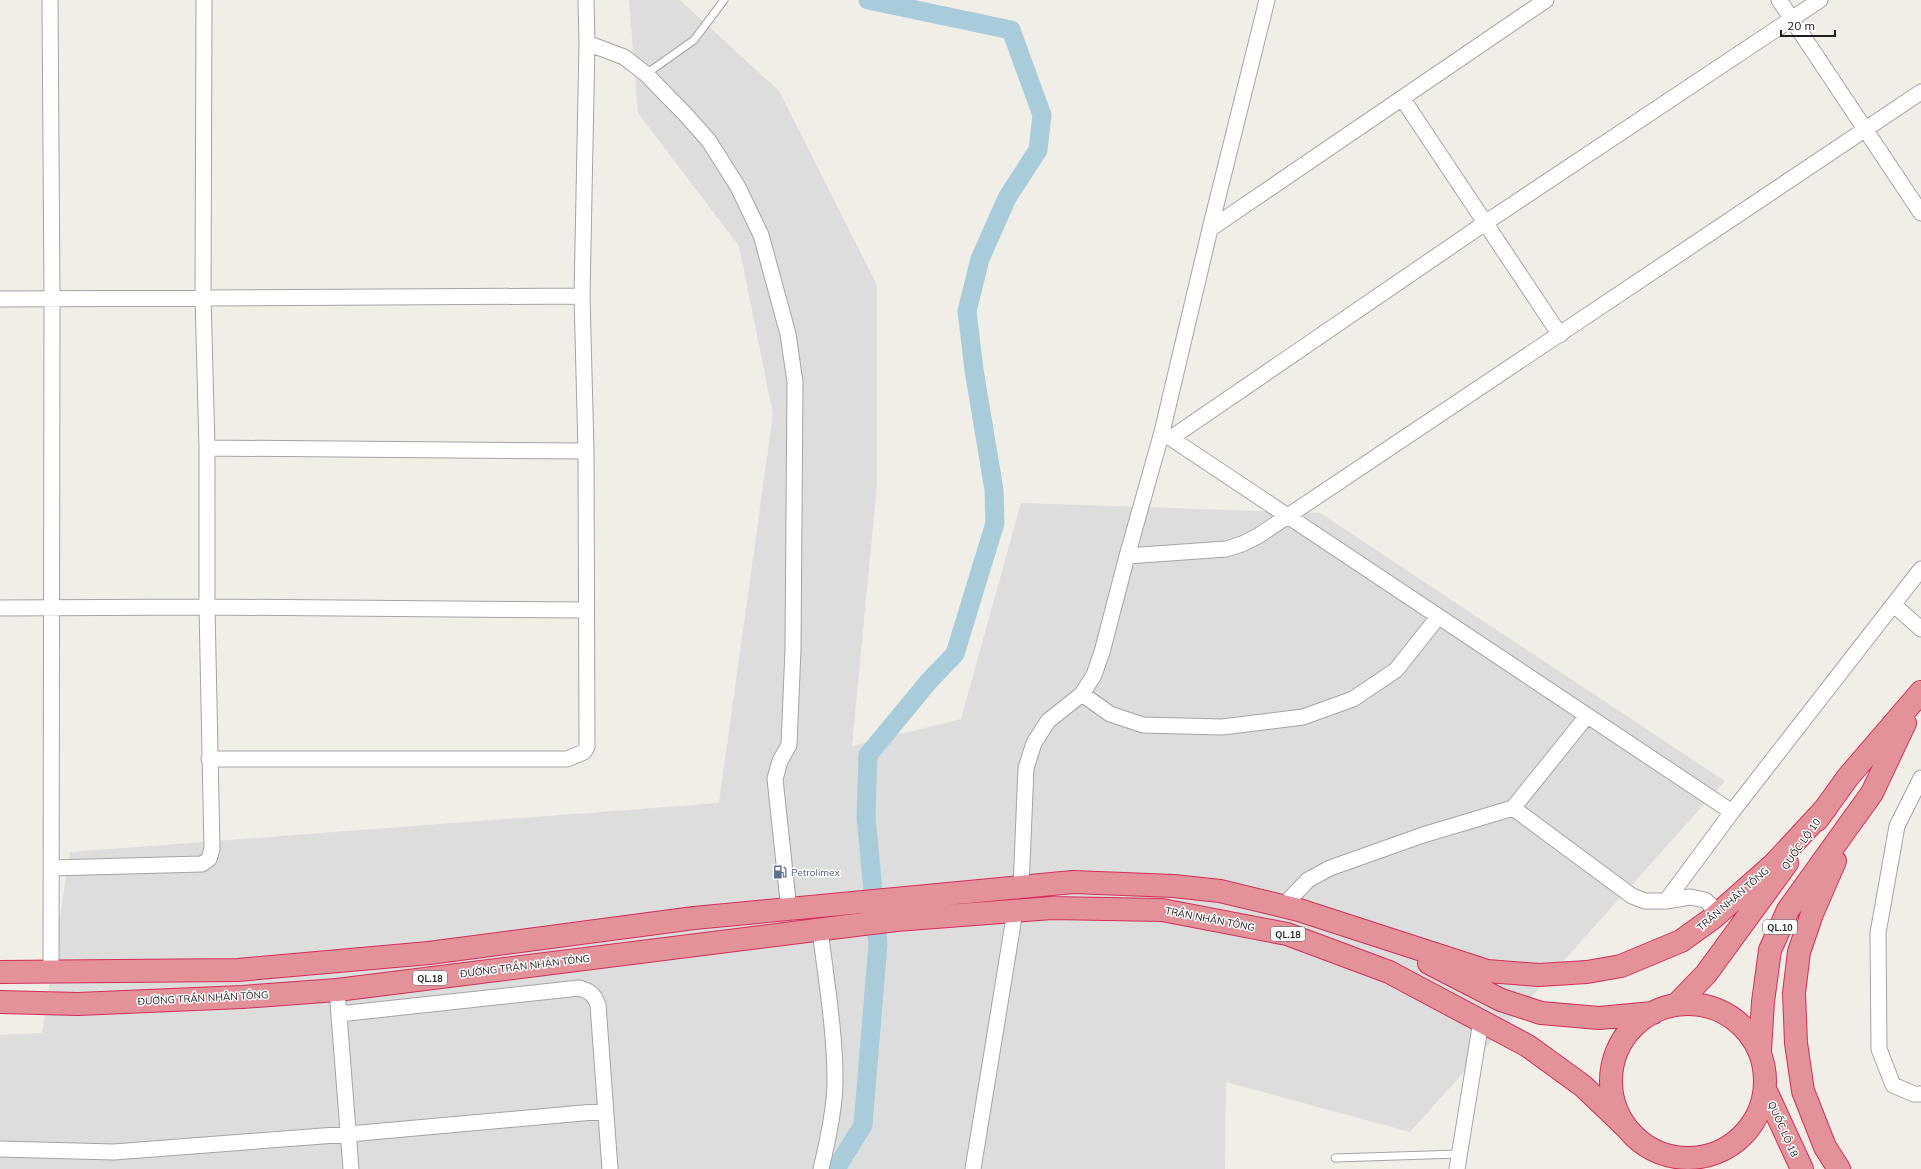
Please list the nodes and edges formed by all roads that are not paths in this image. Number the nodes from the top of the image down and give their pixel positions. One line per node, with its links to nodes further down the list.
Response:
1 (50, 0): 20 (street)
2 (204, 0): 19 (street)
3 (586, 0): 10 (street)
4 (724, 0): 11 (lane)
5 (1267, 0): 17 (street)
6 (1546, 0): 13 (street)
7 (1779, 0): 9 (street)
8 (1820, 0): 9 (street)
9 (1792, 19): 14 (street); 16 (street)
10 (587, 43): 11 (street); 18 (street)
11 (646, 74): 50 (street)
12 (1921, 92): 14 (street)
13 (1402, 98): 16 (street); 17 (street)
14 (1865, 129): 15 (street); 22 (street)
15 (1921, 213)
16 (1485, 223): 22 (street); 23 (street)
17 (1210, 229): 23 (street)
18 (582, 296): 19 (street); 25 (street)
19 (203, 297): 20 (street); 24 (street)
20 (52, 298): 21 (street); 32 (street)
21 (0, 299)
22 (1560, 335): 26 (street)
23 (1167, 435): 26 (street); 27 (street)
24 (207, 448): 25 (street); 30 (street)
25 (586, 451): 33 (street)
26 (1287, 516): 27 (street); 34 (street)
27 (1127, 556): 36 (street)
28 (1921, 569): 29 (street)
29 (1894, 605): 35 (street); 43 (street)
30 (207, 607): 32 (street); 33 (street); 39 (street)
31 (0, 608): 32 (street)
32 (51, 608): 45 (street)
33 (586, 610): 39 (street)
34 (1438, 616): 36 (street); 38 (street)
35 (1921, 629)
36 (1082, 694): 46 (street)
37 (1917, 698): 42 (highway, QUỐC LỘ 10 / QL.10); 44 (highway, QUỐC LỘ 10 / QL.10)
38 (1587, 716): 41 (street); 43 (street)
39 (209, 759): 45 (street)
40 (1921, 778): 67 (street)
41 (1513, 808): 47 (street); 48 (street)
42 (1826, 808): 52 (highway, TRẦN NHÂN TÔNG); 61 (highway, QUỐC LỘ 10 / QL.10)
43 (1732, 812): 47 (street)
44 (1851, 823): 65 (highway, QUỐC LỘ 10 / QL.10); 81 (highway, QUỐC LỘ 10)
45 (51, 868): 57 (street)
46 (1021, 887): 48 (highway, TRẦN NHÂN TÔNG / QL.18); 49 (highway, TRẦN NHÂN TÔNG / QL.18)
47 (1666, 901): 52 (street)
48 (1284, 906): 55 (highway, TRẦN NHÂN TÔNG / QL.18)
49 (896, 909): 50 (highway, TRẦN NHÂN TÔNG / QL.18); 51 (highway, TRẦN NHÂN TÔNG / QL.18); 53 (highway, TRẦN NHÂN TÔNG / QL.18)
50 (789, 910): 56 (highway, QL.18)
51 (1015, 911): 64 (highway, TRẦN NHÂN TÔNG / QL.18); 78 (street)
52 (1719, 913): 55 (highway, TRẦN NHÂN TÔNG)
53 (858, 924): 54 (highway, ĐƯỜNG TRẦN NHÂN TÔNG / QL.18)
54 (820, 929): 59 (highway, ĐƯỜNG TRẦN NHÂN TÔNG / QL.18); 77 (street)
55 (1365, 931): 62 (highway, TRẦN NHÂN TÔNG)
56 (332, 960): 57 (highway, QL.18); 59 (highway)
57 (51, 971): 58 (highway, QL.18)
58 (0, 972)
59 (337, 990): 60 (highway, ĐƯỜNG TRẦN NHÂN TÔNG / QL.18); 63 (street)
60 (0, 1002)
61 (1676, 1005): 62 (highway); 65 (highway)
62 (1654, 1013): 69 (highway)
63 (339, 1014): 68 (street); 70 (street)
64 (1481, 1021): 69 (highway, TRẦN NHÂN TÔNG / QL.18); 74 (street)
65 (1760, 1051): 66 (highway)
66 (1765, 1089): 72 (highway); 80 (highway, QUỐC LỘ 18)
67 (1921, 1094)
68 (605, 1112): 70 (street); 76 (street)
69 (1627, 1128): 72 (highway, TRẦN NHÂN TÔNG)
70 (349, 1134): 71 (street); 75 (street)
71 (0, 1149)
72 (1662, 1154): 79 (highway)
73 (1335, 1158): 74 (lane)
74 (1458, 1162)
75 (351, 1169)
76 (610, 1169)
77 (822, 1169)
78 (973, 1169)
79 (1690, 1169)
80 (1802, 1169)
81 (1839, 1169)

